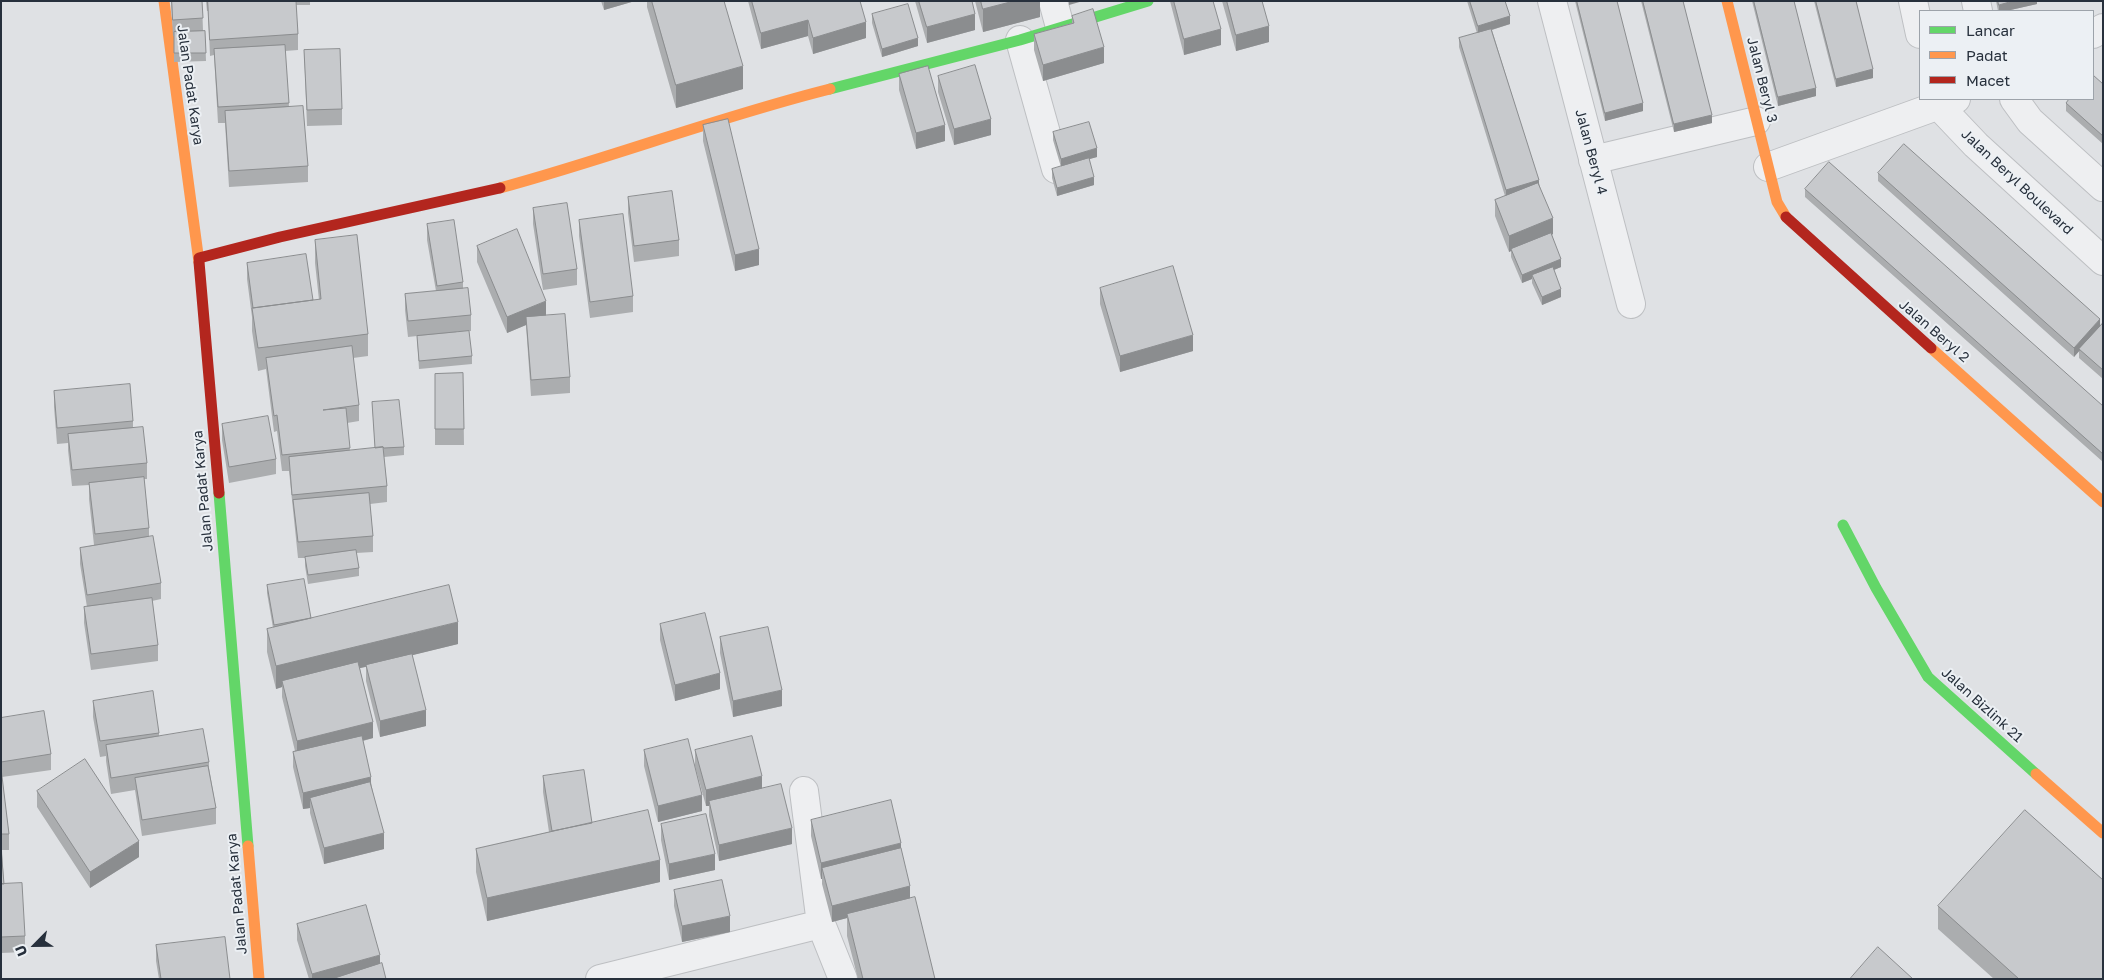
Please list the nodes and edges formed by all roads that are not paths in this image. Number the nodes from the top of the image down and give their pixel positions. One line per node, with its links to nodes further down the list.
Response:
1 (164, 1): 16 (street, Jalan Padat Karya)
2 (1148, 1): 6 (street)
3 (1552, 1): 12 (street, Jalan Beryl 4)
4 (1727, 1): 11 (street, Jalan Beryl 3)
5 (1913, 1): 7 (street)
6 (1056, 14): 8 (street)
7 (1919, 29)
8 (1020, 40): 14 (street); 16 (street)
9 (2015, 100): 15 (street)
10 (1944, 101): 13 (street); 17 (street, Jalan Beryl Boulevard)
11 (1756, 121): 12 (street); 13 (street, Jalan Beryl 3)
12 (1594, 160): 18 (street, Jalan Beryl 4)
13 (1768, 167): 19 (street, Jalan Beryl 2)
14 (1056, 169)
15 (2103, 187)
16 (199, 258): 24 (street, Jalan Padat Karya)
17 (2103, 261)
18 (1630, 304)
19 (2103, 502)
20 (1843, 524): 22 (street, Jalan Bizlink 21)
21 (804, 791): 23 (street)
22 (2103, 832)
23 (821, 924): 25 (street); 26 (street)
24 (259, 979)
25 (600, 979)
26 (843, 979)

